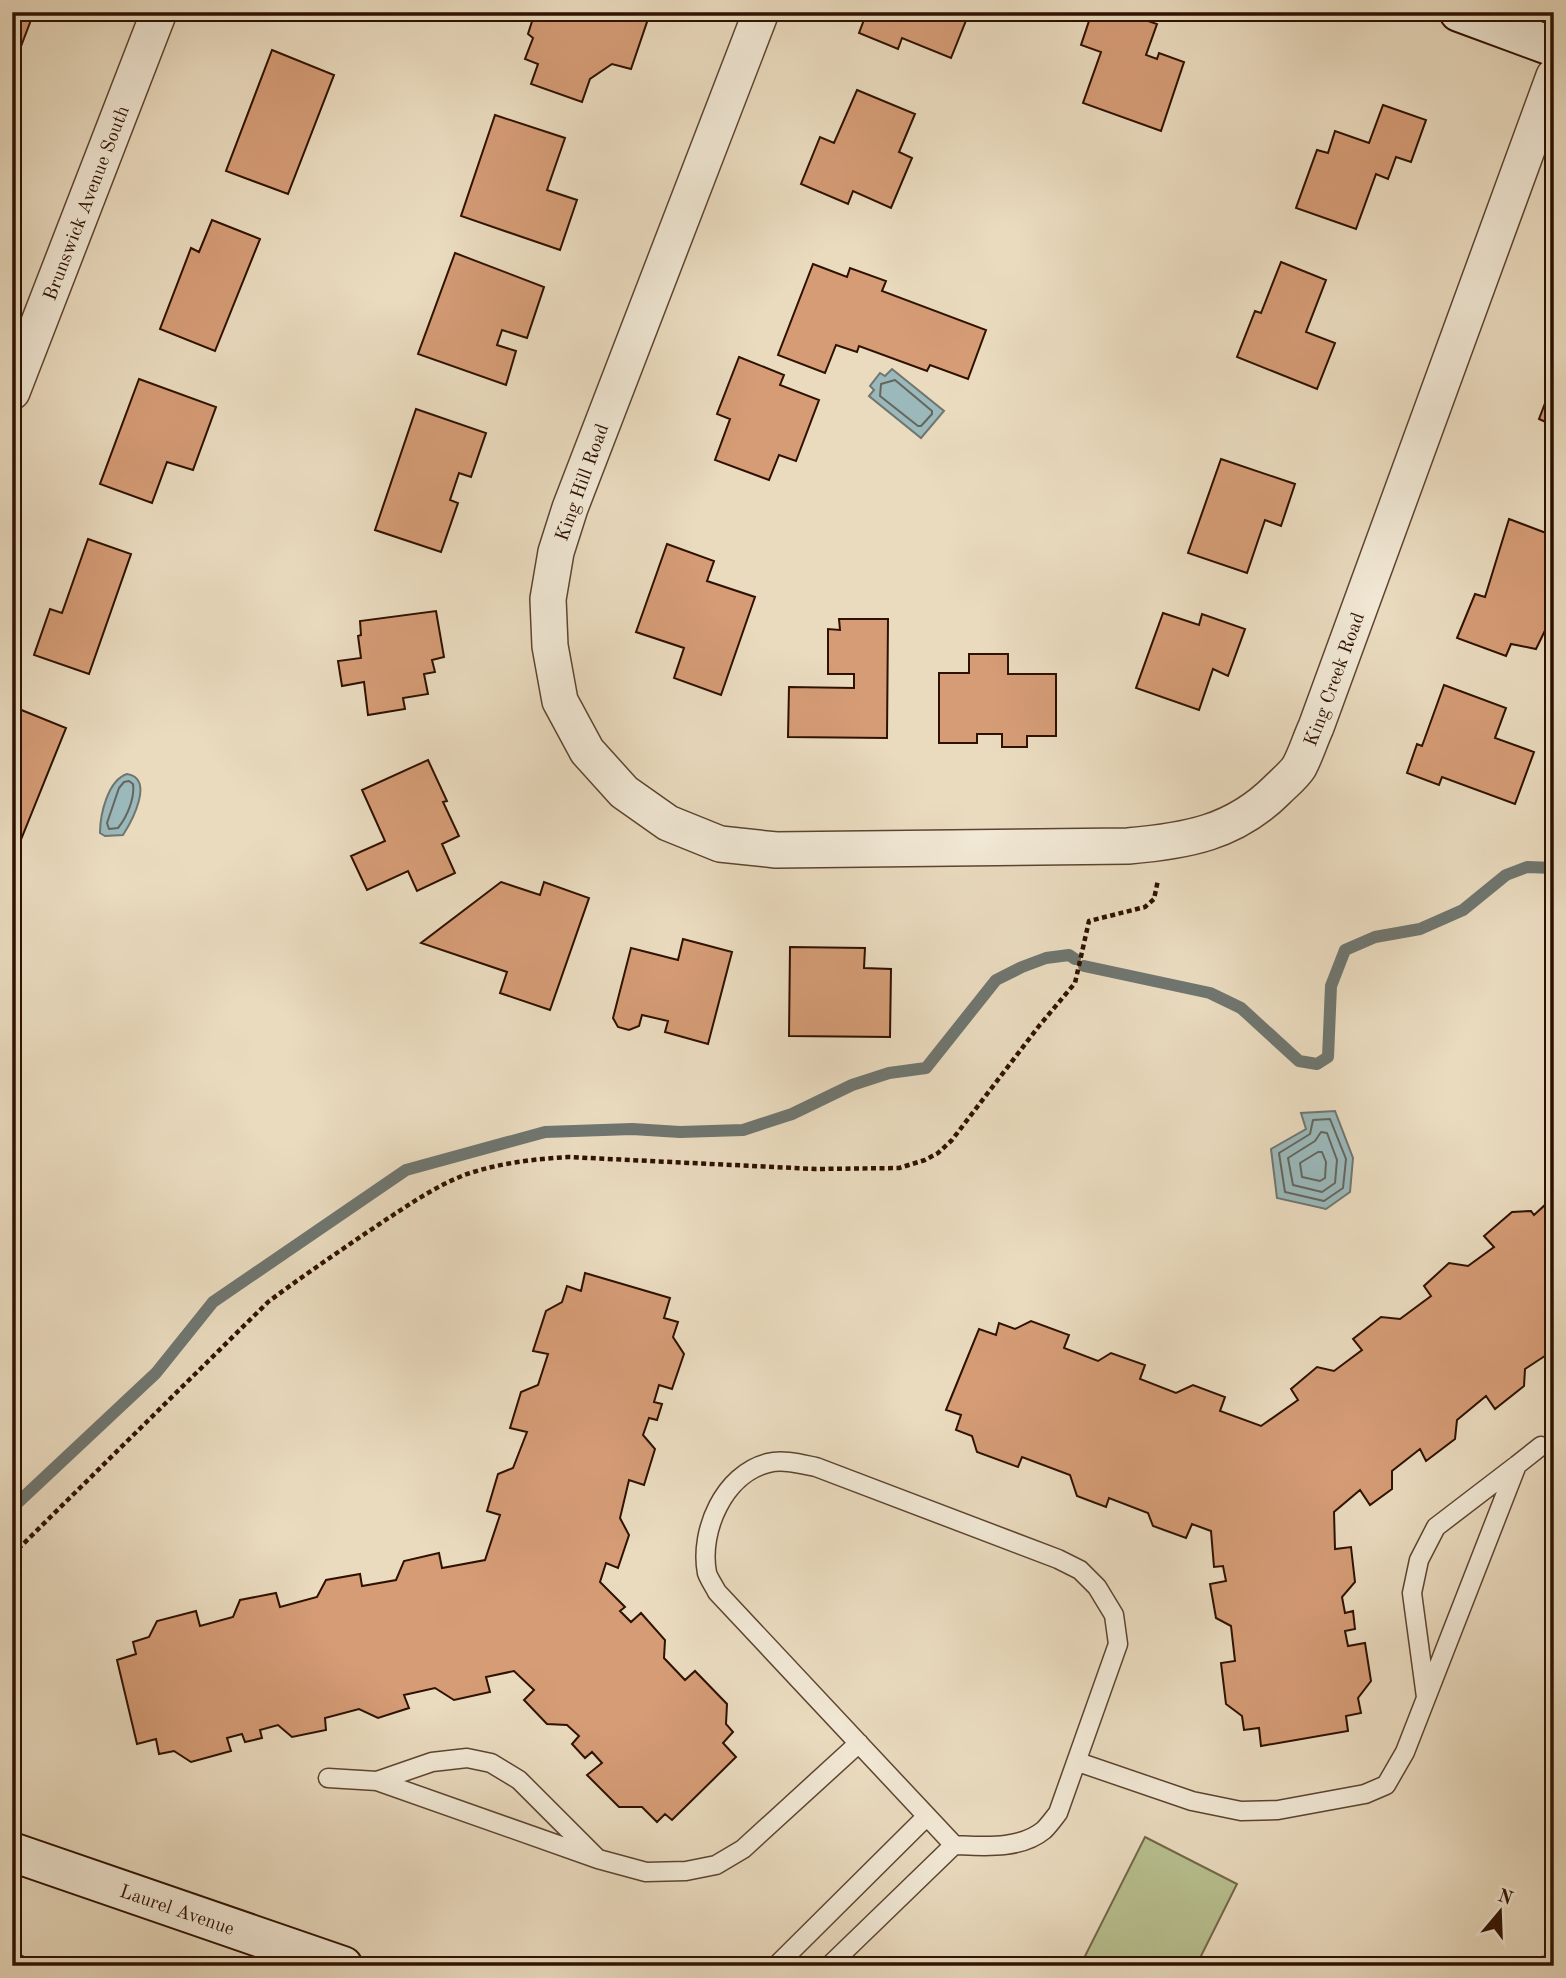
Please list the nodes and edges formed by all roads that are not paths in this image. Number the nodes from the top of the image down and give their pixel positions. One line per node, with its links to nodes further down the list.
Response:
1 (159, 12): 6 (street, Brunswick Avenue South)
2 (761, 12): 7 (street, King Hill Road)
3 (1459, 12): 4 (street)
4 (1554, 47)
5 (1554, 76): 7 (street, King Creek Road)
6 (12, 392)
7 (776, 850)
8 (1541, 1447): 9 (lane)
9 (1517, 1465): 10 (lane); 10 (lane)
10 (1426, 1697): 12 (lane)
11 (859, 1742): 12 (lane); 15 (lane); 18 (lane)
12 (1078, 1762): 16 (lane)
13 (328, 1778): 14 (lane)
14 (377, 1781): 18 (lane); 18 (lane)
15 (927, 1816): 16 (lane); 20 (lane)
16 (954, 1845): 21 (lane)
17 (12, 1852): 19 (street, Laurel Avenue)
18 (598, 1859)
19 (343, 1966)
20 (776, 1966)
21 (829, 1966)

